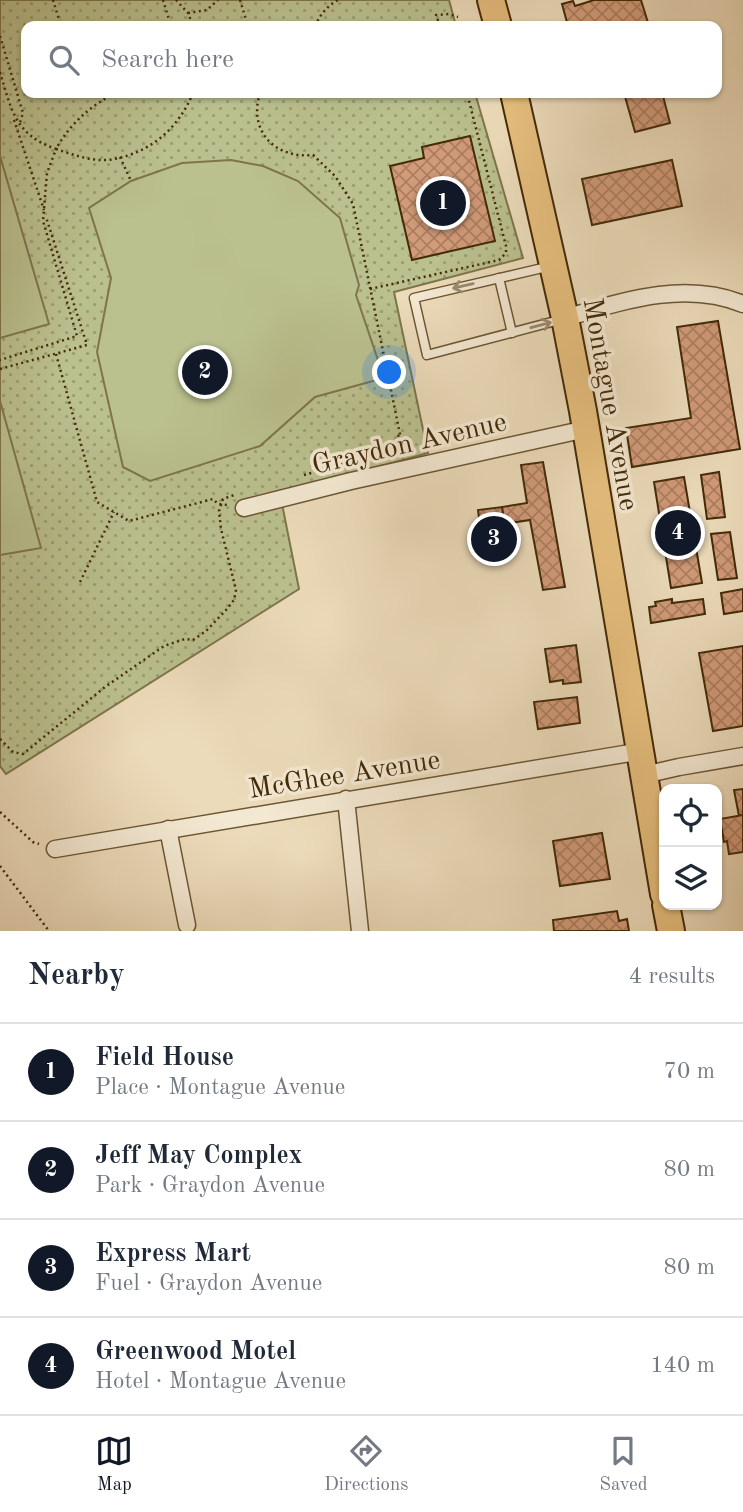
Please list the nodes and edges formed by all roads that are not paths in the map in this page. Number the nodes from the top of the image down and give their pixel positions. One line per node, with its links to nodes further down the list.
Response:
1 (491, 0): 2 (main road)
2 (497, 21)
3 (515, 98): 4 (main road, Montague Avenue)
4 (554, 266): 5 (lane); 7 (main road, Montague Avenue)
5 (499, 278): 8 (lane); 8 (lane, one-way to 8)
6 (743, 304): 7 (street)
7 (565, 318): 8 (lane, one-way to 7); 9 (main road, Montague Avenue)
8 (512, 333)
9 (586, 429): 10 (street, Graydon Avenue); 12 (main road, Montague Avenue)
10 (242, 501)
11 (743, 756): 12 (street, McGhee Avenue)
12 (643, 763): 13 (street, McGhee Avenue); 16 (main road, Montague Avenue)
13 (346, 799): 14 (street, McGhee Avenue); 19 (street)
14 (168, 829): 15 (street, McGhee Avenue); 18 (street)
15 (55, 849)
16 (659, 863)
17 (667, 910): 20 (main road)
18 (187, 925)
19 (360, 931)
20 (671, 931)

